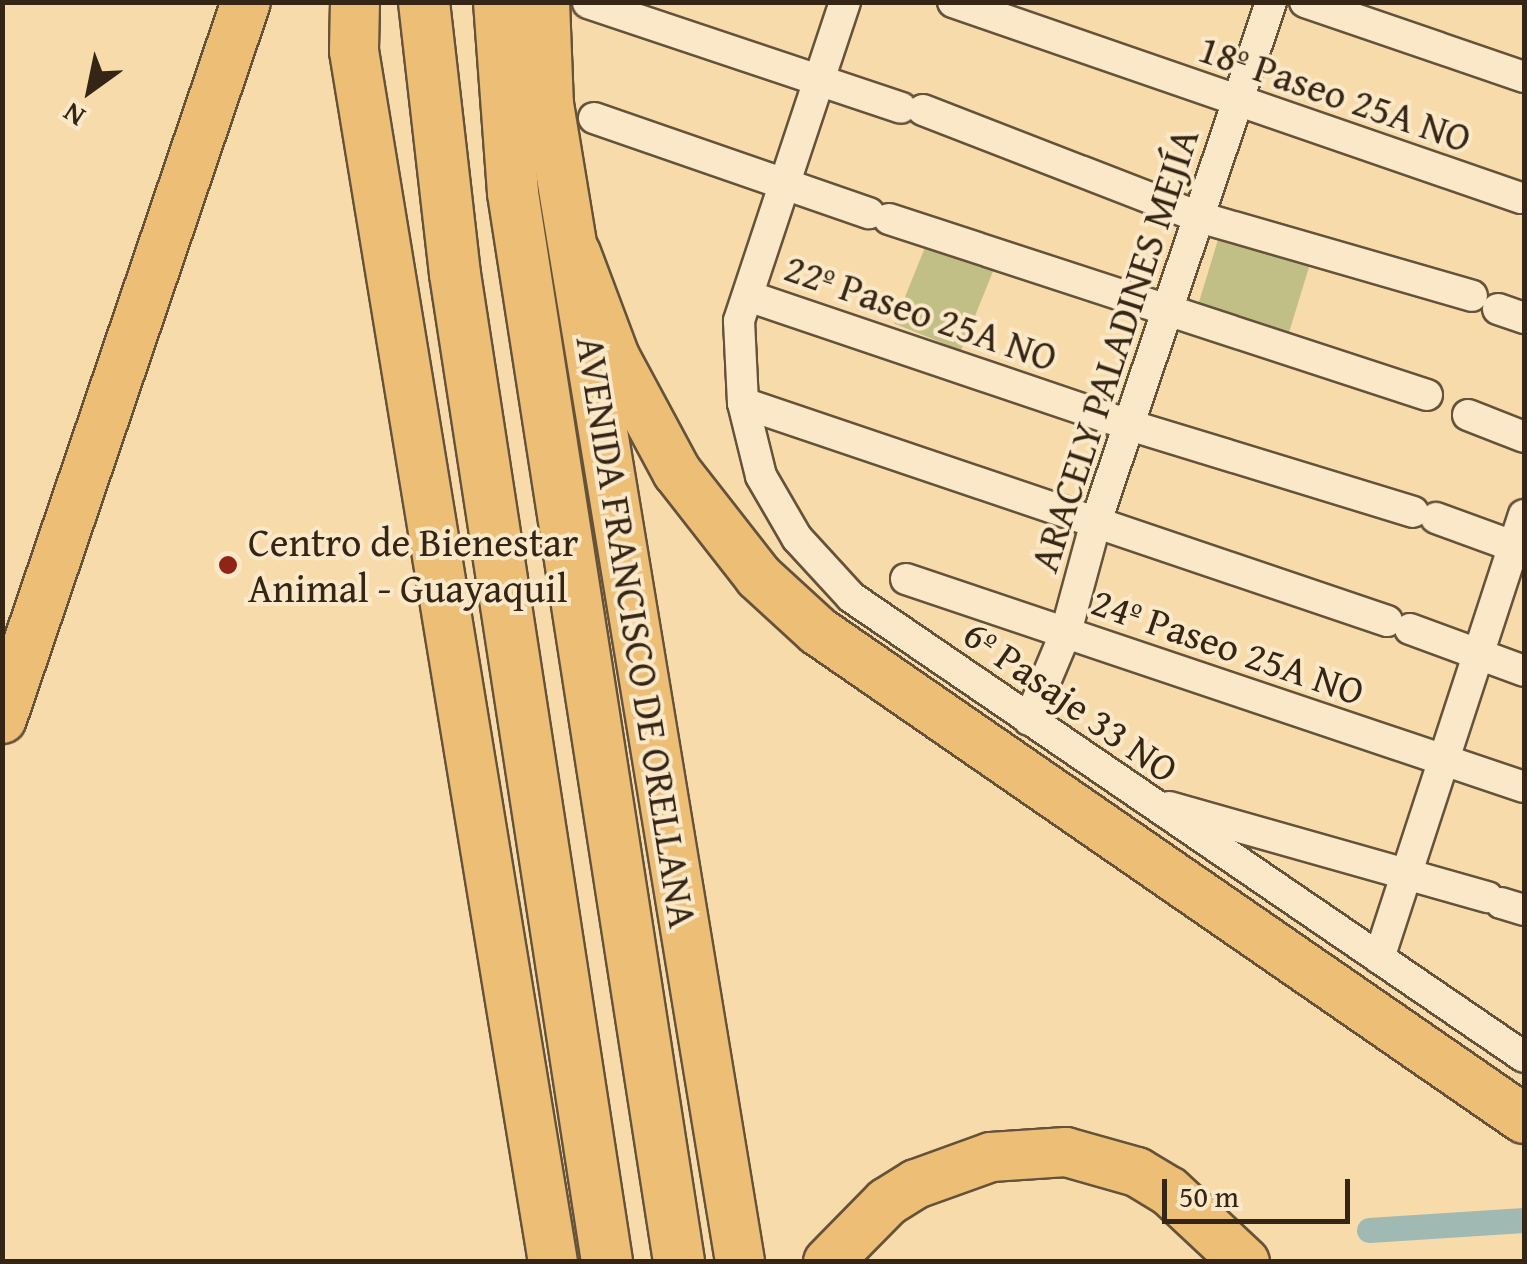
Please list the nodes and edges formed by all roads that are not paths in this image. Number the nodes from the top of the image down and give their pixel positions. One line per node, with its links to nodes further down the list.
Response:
1 (246, 2): 34 (main road)
2 (355, 2): 46 (main road)
3 (424, 2): 47 (highway)
4 (499, 2): 48 (highway, AVENIDA FRANCISCO DE ORELLANA)
5 (545, 2): 18 (main road, AVENIDA FRANCISCO DE ORELLANA)
6 (588, 2): 12 (street)
7 (845, 2): 12 (street, 6º Pasaje 33 NO)
8 (953, 2): 13 (street, 18º Paseo 25A NO)
9 (1271, 2): 13 (street, ARACELY PALADINES MEJÍA)
10 (1305, 2): 11 (street)
11 (1524, 77)
12 (818, 83): 15 (street, 6º Pasaje 33 NO); 17 (street)
13 (1237, 104): 16 (street, 18º Paseo 25A NO); 17 (street, ARACELY PALADINES MEJÍA)
14 (594, 118): 15 (street)
15 (784, 184): 19 (street, 6º Pasaje 33 NO); 21 (street)
16 (1522, 198)
17 (1199, 217): 20 (street); 21 (street, ARACELY PALADINES MEJÍA)
18 (576, 253): 45 (main road); 49 (main road, AVENIDA FRANCISCO DE ORELLANA)
19 (748, 296): 23 (street, 6º Pasaje 33 NO); 25 (street, 22º Paseo 25A NO)
20 (1498, 308)
21 (1166, 315): 22 (street); 25 (street, ARACELY PALADINES MEJÍA)
22 (1426, 395)
23 (743, 403): 28 (street); 35 (street, 6º Pasaje 33 NO)
24 (1468, 414): 26 (street)
25 (1129, 425): 28 (street, ARACELY PALADINES MEJÍA); 29 (street, 22º Paseo 25A NO)
26 (1524, 436)
27 (1524, 515): 29 (street)
28 (1095, 525): 31 (street, ARACELY PALADINES MEJÍA); 32 (street)
29 (1520, 548): 32 (street)
30 (906, 579): 31 (street, 24º Paseo 25A NO)
31 (1066, 632): 35 (street, ARACELY PALADINES MEJÍA); 36 (street, 24º Paseo 25A NO)
32 (1477, 657): 33 (street); 36 (street)
33 (1524, 670)
34 (2, 720)
35 (1029, 720): 38 (street, 6º Pasaje 33 NO)
36 (1446, 763): 37 (street, 24º Paseo 25A NO); 39 (street)
37 (1524, 788)
38 (1140, 798): 39 (street); 41 (street, 6º Pasaje 33 NO)
39 (1404, 874): 40 (street); 41 (street)
40 (1505, 903)
41 (1379, 958): 42 (street, 6º Pasaje 33 NO)
42 (1484, 1026): 43 (street); 44 (street, 6º Pasaje 33 NO)
43 (1524, 1035)
44 (1524, 1056)
45 (1524, 1119)
46 (552, 1262)
47 (607, 1262)
48 (679, 1262)
49 (740, 1262)
50 (828, 1262): 51 (main road)
51 (1245, 1262)

